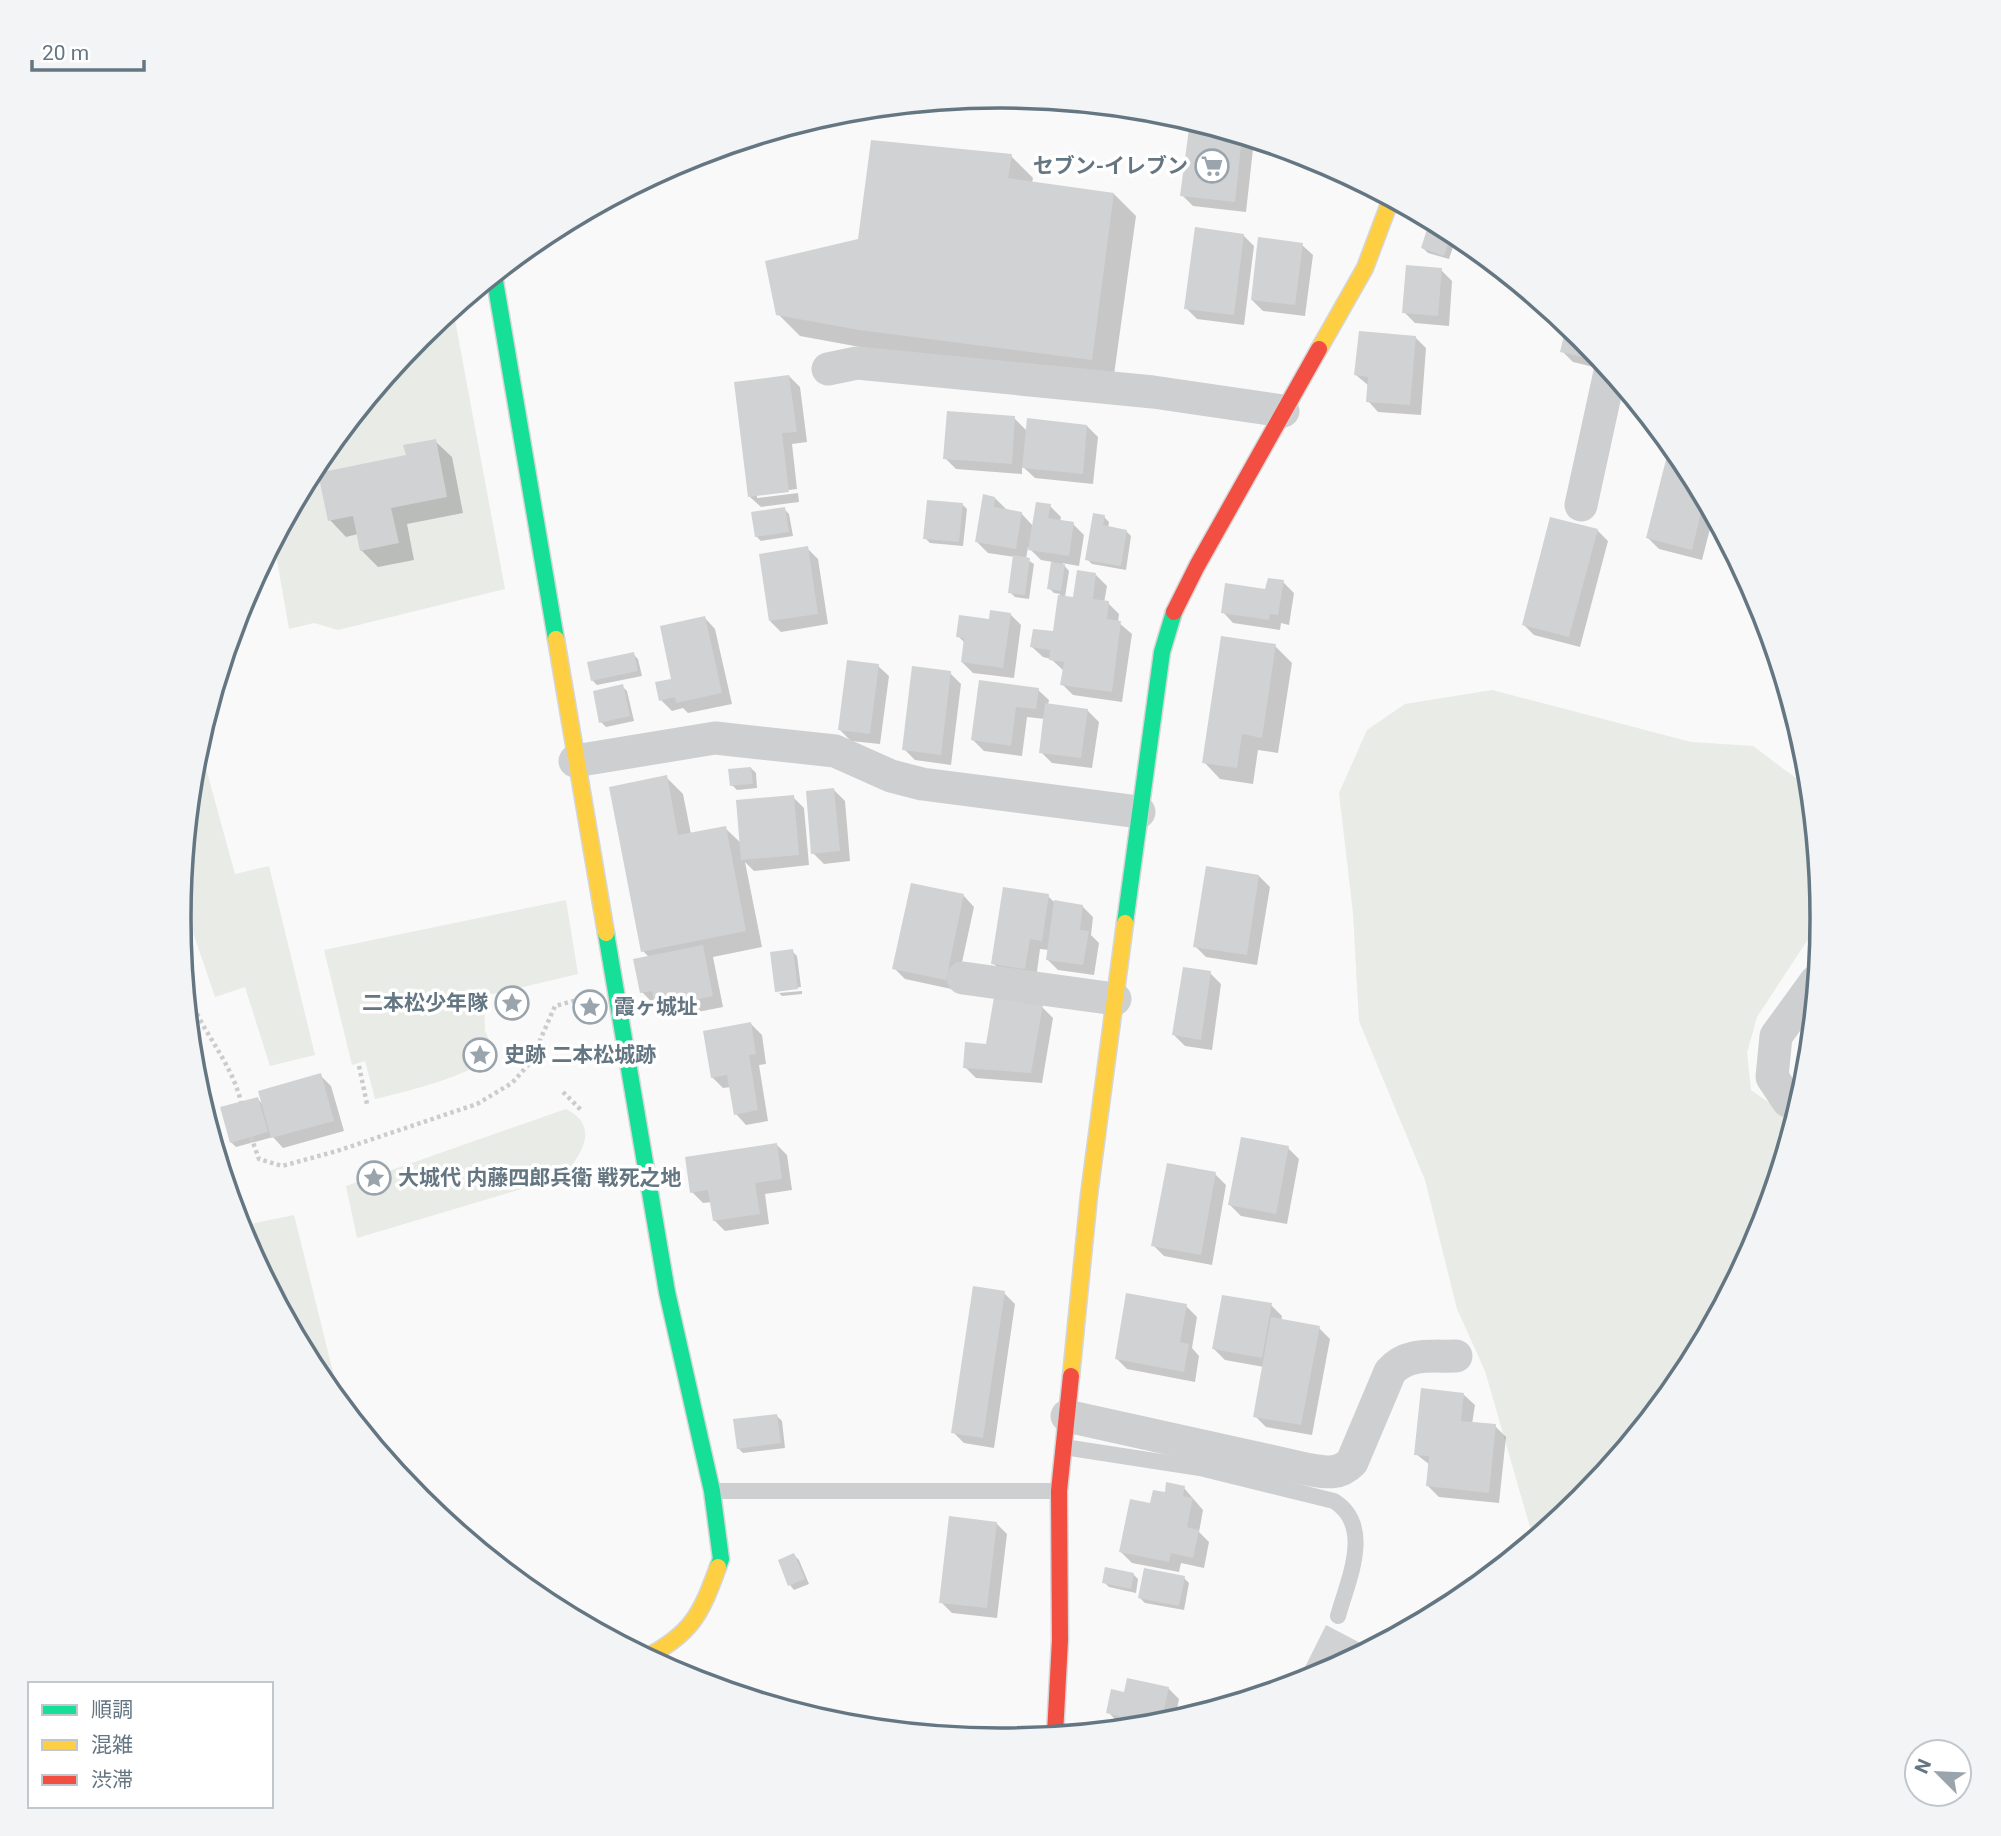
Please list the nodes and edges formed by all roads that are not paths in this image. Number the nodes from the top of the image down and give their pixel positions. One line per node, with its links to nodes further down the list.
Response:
1 (1388, 208): 5 (street)
2 (497, 285): 7 (street)
3 (828, 369): 5 (street)
4 (1608, 383): 6 (street)
5 (1283, 411): 8 (street)
6 (1581, 505)
7 (575, 761): 8 (street); 15 (street)
8 (1139, 812): 11 (street)
9 (963, 978): 11 (street)
10 (1806, 995): 12 (street)
11 (1115, 999): 14 (street)
12 (1788, 1101)
13 (1456, 1356): 14 (street)
14 (1065, 1432): 16 (street); 17 (lane)
15 (712, 1491): 16 (lane); 18 (street)
16 (1059, 1491): 19 (street)
17 (1338, 1616)
18 (658, 1651)
19 (1060, 1725)

